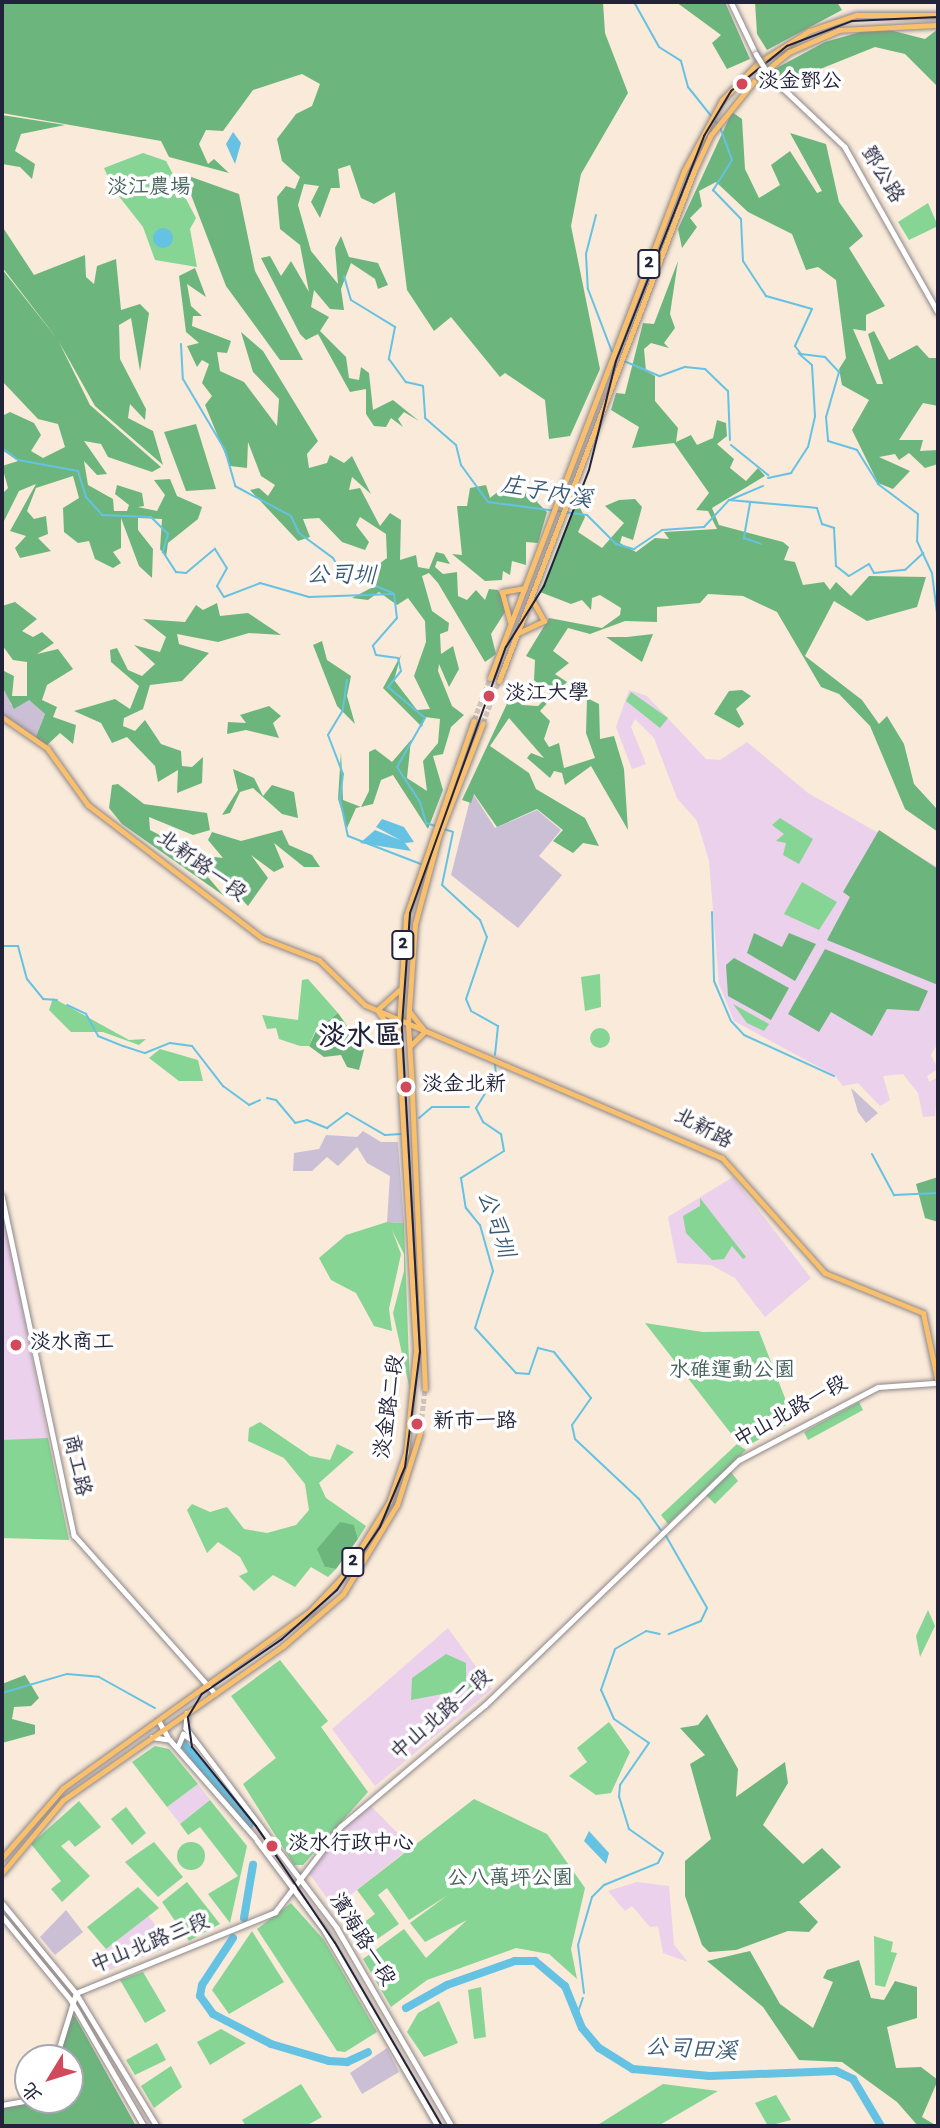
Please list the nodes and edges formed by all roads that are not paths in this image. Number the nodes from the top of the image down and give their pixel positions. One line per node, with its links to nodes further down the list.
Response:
1 (731, 2): 4 (street, 鄧公路, bridge)
2 (938, 15): 5 (main road, 2)
3 (938, 25): 6 (main road, 2)
4 (938, 312)
5 (525, 588): 7 (main road, 2); 7 (main road)
6 (531, 598): 8 (main road, 2); 8 (main road)
7 (511, 625): 9 (main road, 2)
8 (518, 633): 10 (main road, 2)
9 (491, 678)
10 (499, 681)
11 (2, 717): 15 (main road, 北新路一段)
12 (474, 720): 14 (main road, 2)
13 (483, 723): 16 (main road, 2)
14 (400, 990): 15 (main road); 17 (main road, 2)
15 (377, 1010): 17 (main road, 北新路一段); 20 (main road)
16 (408, 1011): 18 (main road, 2); 19 (main road)
17 (397, 1020): 18 (main road, 北新路); 20 (main road, 淡金路二段 / 2)
18 (408, 1024): 19 (main road, 北新路); 21 (main road, 淡金路二段 / 2)
19 (425, 1031): 21 (main road); 23 (main road, 北新路)
20 (398, 1040): 27 (main road, 淡金路二段 / 2)
21 (410, 1047): 24 (main road, 淡金路二段 / 2)
22 (2, 1196): 27 (street, 商工路)
23 (936, 1383): 26 (street, 中山北路一段)
24 (425, 1389)
25 (420, 1433): 28 (main road, 淡金路二段 / 2)
26 (622, 1575): 38 (street, 中山北路二段)
27 (209, 1684): 28 (street, 商工路); 30 (main road, 淡金路二段 / 2)
28 (215, 1693): 29 (main road, 淡金路二段 / 2)
29 (187, 1713): 31 (main road, 2); 34 (street, 濱海路一段)
30 (159, 1721): 31 (street, 濱海路一段); 36 (main road, 2)
31 (163, 1729): 32 (main road, 2); 33 (street, 濱海路一段)
32 (153, 1736): 33 (street); 37 (main road, 2)
33 (170, 1740): 35 (street, 濱海路一段)
34 (200, 1746): 35 (street); 38 (street, 濱海路一段)
35 (180, 1752): 39 (street, 濱海路一段)
36 (2, 1858)
37 (2, 1873)
38 (299, 1880): 39 (street, 中山北路二段); 48 (street, 濱海路一段)
39 (292, 1889): 42 (street, 中山北路三段); 47 (street, 濱海路一段)
40 (2, 1903): 42 (street)
41 (2, 1916): 43 (street)
42 (76, 1993): 43 (street, 中山北路三段); 46 (street)
43 (71, 2000): 44 (street, 中山北路三段); 45 (street)
44 (60, 2044)
45 (144, 2126)
46 (157, 2126)
47 (438, 2126)
48 (452, 2126)

